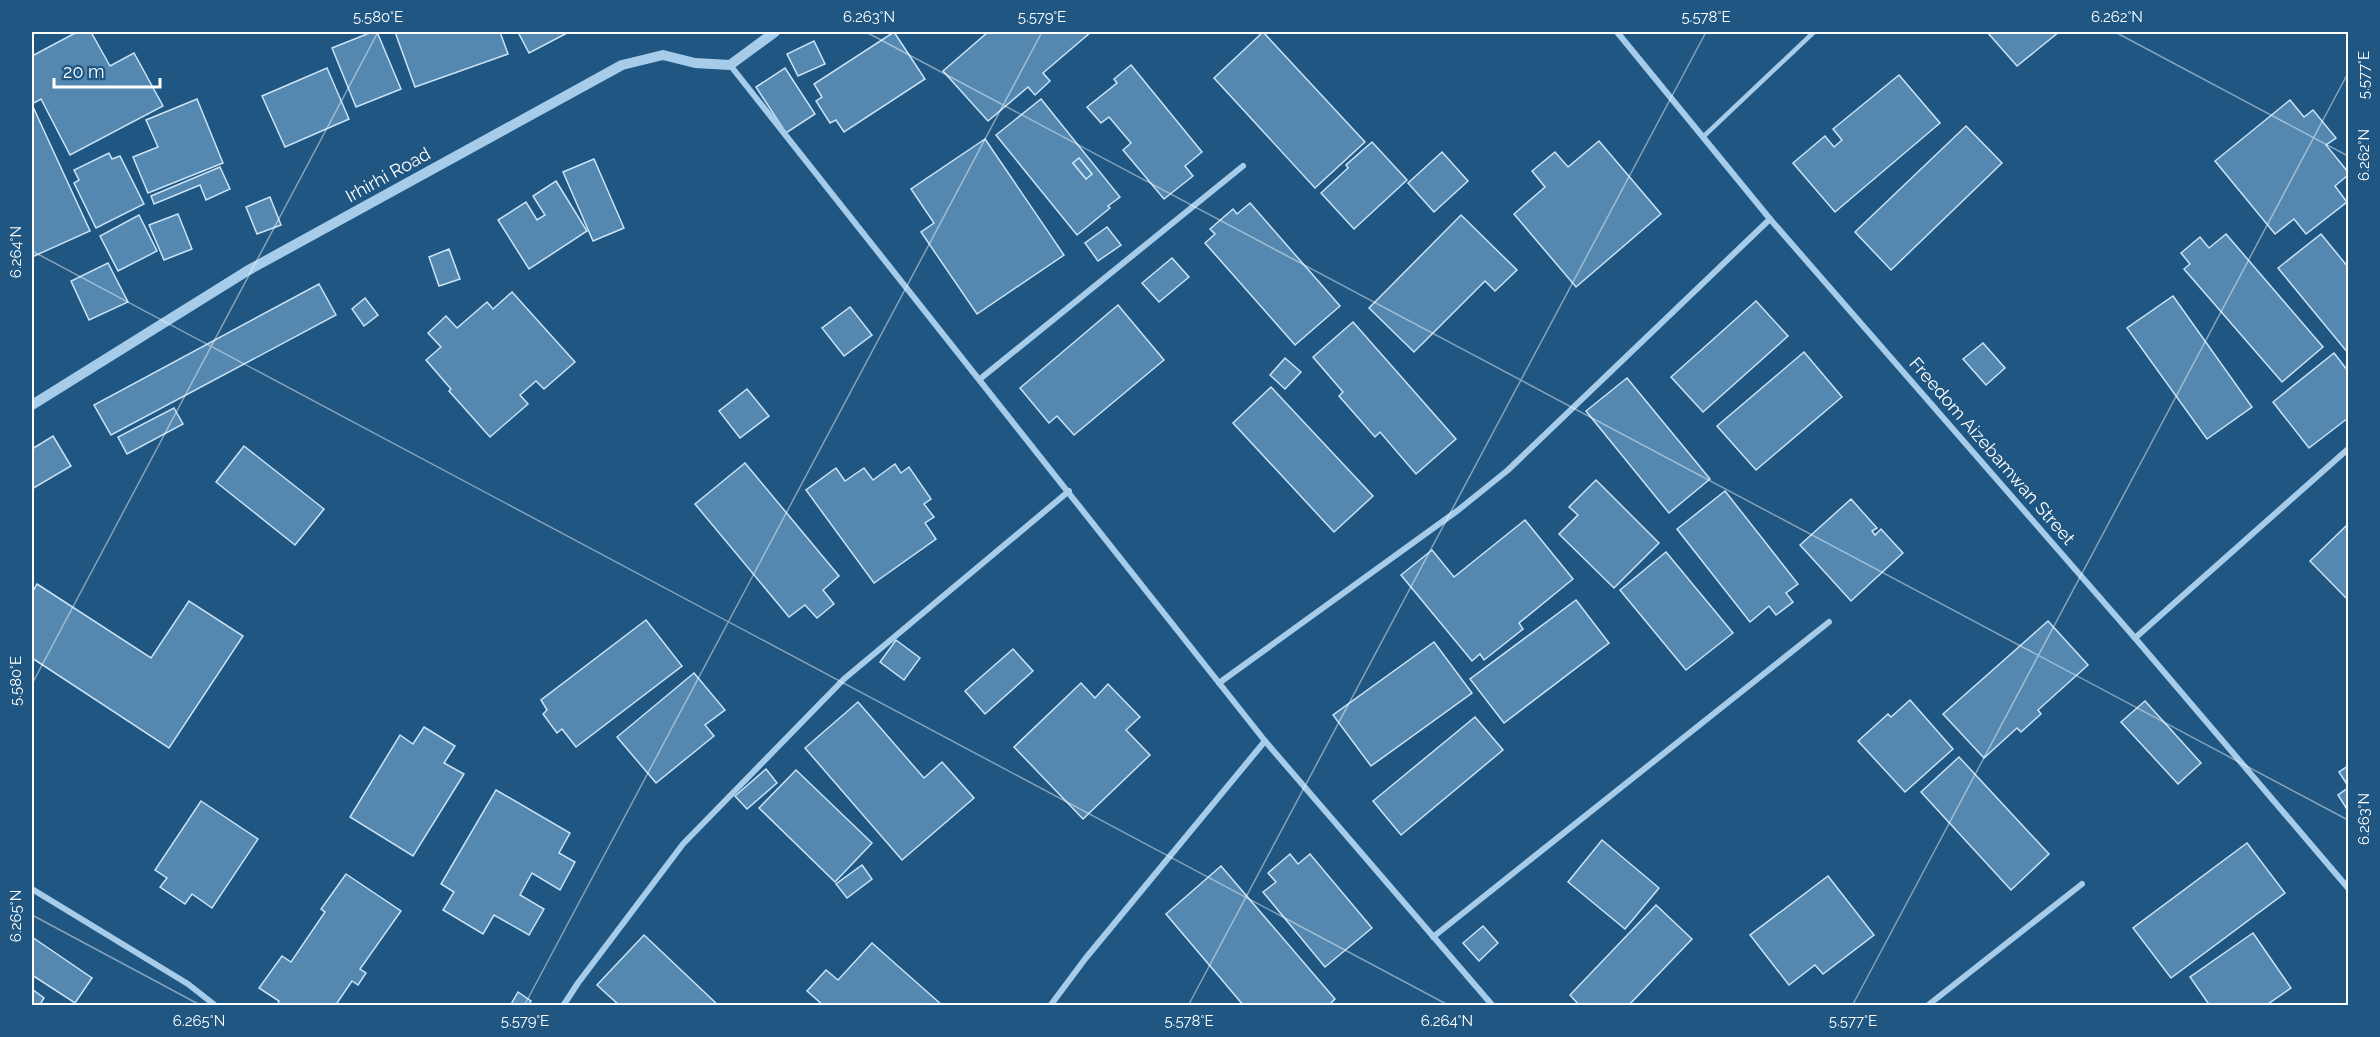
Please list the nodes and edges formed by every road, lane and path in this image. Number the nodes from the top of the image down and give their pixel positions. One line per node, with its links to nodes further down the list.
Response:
1 (775, 32): 4 (street)
2 (1617, 32): 5 (street, Freedom Aizebamwan Street)
3 (1814, 32): 5 (lane)
4 (730, 65): 8 (street); 9 (street, Irhirhi Road)
5 (1703, 137): 7 (street, Freedom Aizebamwan Street)
6 (1243, 165): 8 (street)
7 (1770, 219): 13 (street, Freedom Aizebamwan Street); 14 (street)
8 (980, 379): 11 (street)
9 (32, 405)
10 (2349, 449): 13 (street)
11 (1069, 491): 14 (street); 21 (street)
12 (1829, 622): 19 (street)
13 (2135, 638): 17 (street, Freedom Aizebamwan Street)
14 (1219, 683): 15 (street)
15 (1265, 741): 19 (street); 22 (street)
16 (2082, 884): 24 (street)
17 (2349, 888)
18 (32, 889): 20 (street)
19 (1434, 937): 23 (street)
20 (216, 1005)
21 (563, 1005)
22 (1050, 1005)
23 (1493, 1005)
24 (1928, 1005)

